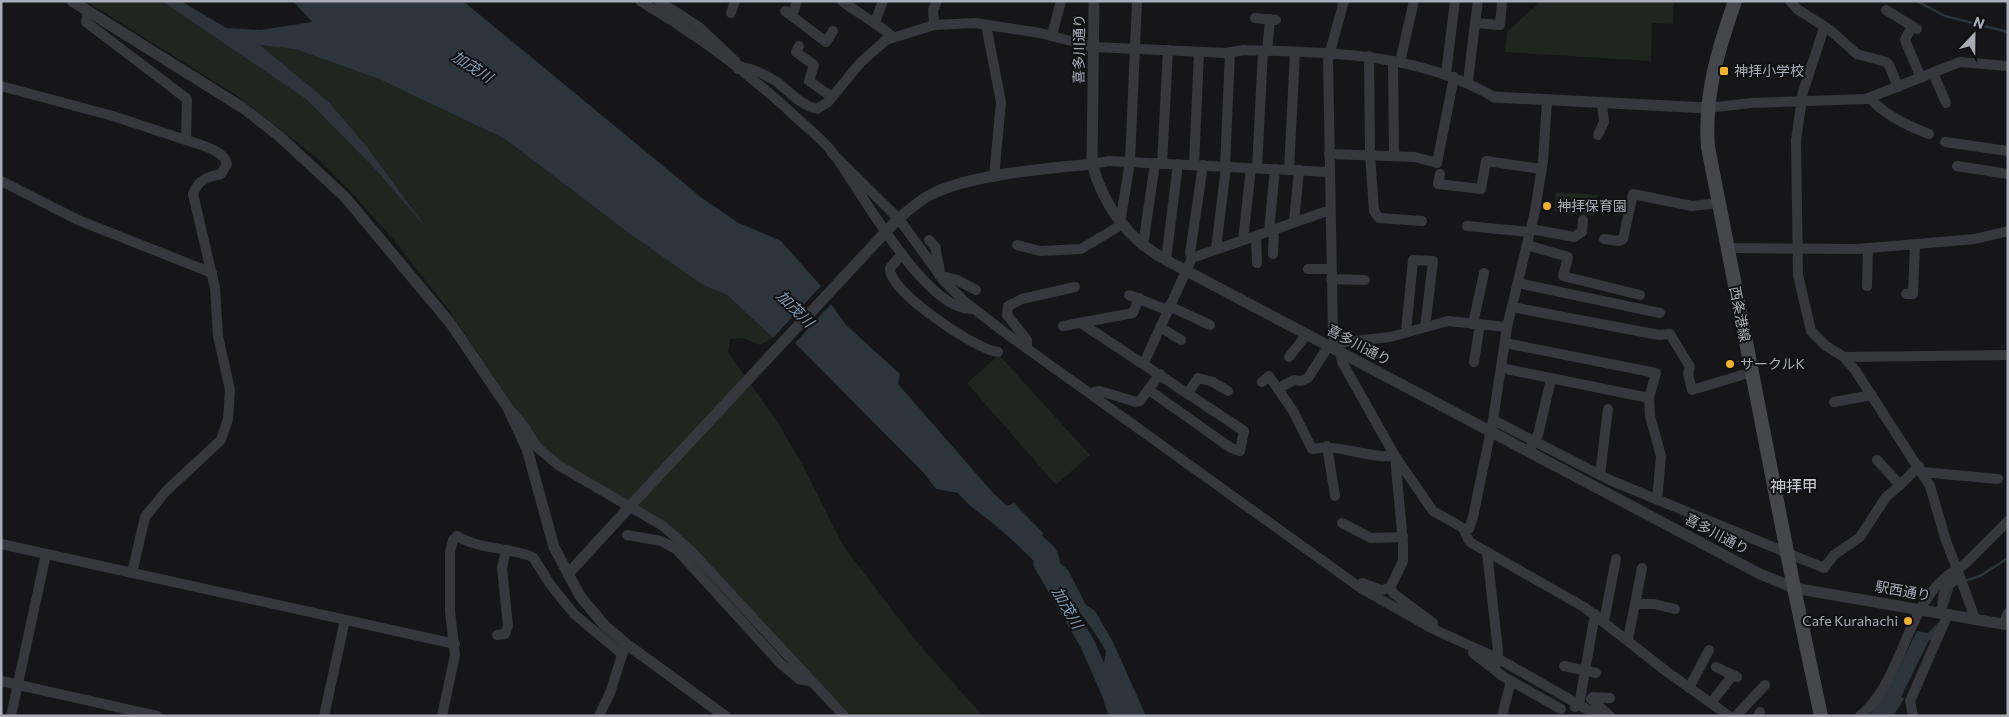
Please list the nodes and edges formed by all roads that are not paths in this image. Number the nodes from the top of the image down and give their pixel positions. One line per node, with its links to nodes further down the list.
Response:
1 (72, 1): 20 (street)
2 (640, 1): 43 (street)
3 (735, 1): 21 (street)
4 (797, 1): 28 (street)
5 (842, 1): 23 (street)
6 (883, 1): 23 (street)
7 (936, 1): 25 (street)
8 (1061, 1): 29 (street)
9 (1094, 1): 32 (street, 喜多川通り)
10 (1136, 1): 33 (street)
11 (1344, 1): 39 (street)
12 (1414, 1): 41 (street)
13 (1455, 1): 45 (street)
14 (1478, 1): 24 (street)
15 (1502, 1): 24 (street)
16 (1735, 1): 57 (main road, 西条港線)
17 (1790, 1): 27 (street)
18 (663, 3): 43 (street)
19 (1886, 10): 46 (street)
20 (88, 11): 60 (street); 160 (street)
21 (731, 13)
22 (1255, 18): 35 (street)
23 (874, 22): 30 (street)
24 (1476, 23): 47 (street)
25 (934, 25): 26 (street); 30 (street)
26 (986, 25): 29 (street); 81 (street)
27 (1824, 28): 49 (street); 54 (street)
28 (834, 31)
29 (1052, 35): 32 (street)
30 (893, 37): 50 (street)
31 (798, 46): 50 (street)
32 (1094, 47): 33 (street); 69 (street, 喜多川通り)
33 (1135, 49): 34 (street); 67 (street)
34 (1168, 50): 36 (street); 68 (street)
35 (1265, 51): 37 (street); 38 (street); 74 (street)
36 (1199, 52): 37 (street); 71 (street)
37 (1230, 52): 73 (street)
38 (1294, 52): 39 (street); 77 (street)
39 (1329, 53): 40 (street); 64 (street)
40 (1369, 56): 41 (street); 65 (street)
41 (1396, 62): 45 (street); 66 (street)
42 (2008, 66): 44 (street)
43 (739, 67): 50 (street); 63 (street)
44 (1933, 73): 46 (street); 55 (street)
45 (1450, 76): 47 (street); 66 (street)
46 (1921, 78): 49 (street)
47 (1468, 82): 51 (street)
48 (1, 86): 60 (street)
49 (1898, 88): 52 (street)
50 (832, 97)
51 (1494, 97): 53 (street)
52 (1870, 98): 54 (street); 58 (street)
53 (1547, 101): 56 (street); 76 (street)
54 (1801, 101): 57 (street); 105 (street)
55 (1946, 103)
56 (1602, 104): 57 (street); 59 (street)
57 (1707, 108): 83 (main road, 西条港線)
58 (1929, 134)
59 (1598, 135)
60 (186, 140): 113 (street)
61 (1945, 142): 62 (street)
62 (2008, 151)
63 (832, 152): 86 (street); 106 (street)
64 (1329, 154): 65 (street); 78 (street)
65 (1370, 154): 66 (street); 87 (street)
66 (1394, 155)
67 (1130, 162): 68 (street); 69 (street); 89 (street)
68 (1158, 163): 70 (street); 101 (street)
69 (1092, 164): 81 (street); 89 (street, 喜多川通り)
70 (1178, 164): 71 (street); 109 (street)
71 (1198, 165): 73 (street); 108 (street)
72 (1957, 166): 80 (street)
73 (1225, 167): 74 (street); 104 (street)
74 (1254, 168): 75 (street); 97 (street)
75 (1275, 169): 77 (street); 91 (street)
76 (1541, 169): 79 (street); 92 (street)
77 (1294, 170): 78 (street); 88 (street)
78 (1329, 172): 84 (street)
79 (1440, 174)
80 (2008, 174)
81 (994, 177): 86 (street)
82 (1, 181): 113 (street)
83 (1718, 203): 95 (street); 102 (main road, 西条港線)
84 (1330, 210): 88 (street); 115 (street)
85 (1583, 220): 92 (street)
86 (896, 221): 116 (street); 173 (street, bridge)
87 (1422, 221)
88 (1294, 222): 91 (street)
89 (1120, 224): 99 (street); 101 (street, 喜多川通り)
90 (1467, 226): 92 (street)
91 (1272, 230): 94 (street); 107 (street)
92 (1530, 231): 100 (street)
93 (2008, 232): 98 (street)
94 (1256, 236): 97 (street); 110 (street)
95 (1604, 239)
96 (929, 240): 116 (street)
97 (1243, 240): 104 (street)
98 (1914, 244): 103 (street); 122 (street)
99 (1017, 245)
100 (1527, 245): 118 (street); 123 (street)
101 (1143, 246): 109 (street, 喜多川通り)
102 (1727, 248): 105 (street); 148 (main road, 西条港線)
103 (1868, 248): 105 (street); 119 (street)
104 (1216, 250): 108 (street)
105 (1798, 250): 144 (street)
106 (902, 254): 126 (street); 141 (street)
107 (1274, 254)
108 (1192, 258): 112 (street)
109 (1166, 260): 112 (street, 喜多川通り)
110 (1257, 263)
111 (1308, 269): 115 (street)
112 (1185, 270): 125 (street); 136 (street, 喜多川通り)
113 (212, 273): 186 (street)
114 (1484, 273): 129 (street)
115 (1331, 274): 117 (street); 139 (street)
116 (939, 275): 121 (street); 126 (street)
117 (1365, 280)
118 (1518, 284): 124 (street); 127 (street)
119 (1867, 286)
120 (1075, 287): 140 (street)
121 (976, 290)
122 (1925, 290)
123 (1640, 295)
124 (1512, 307): 134 (street); 148 (street)
125 (1168, 308): 128 (street); 130 (street); 132 (street)
126 (974, 309): 140 (street)
127 (1660, 313)
128 (1081, 323): 131 (street); 146 (street)
129 (1477, 324): 133 (street); 134 (street); 145 (street)
130 (1210, 325)
131 (1063, 326)
132 (1160, 327): 137 (street); 146 (street)
133 (1425, 327): 135 (street); 135 (street)
134 (1507, 327): 138 (street)
135 (1406, 332): 139 (street)
136 (1307, 334): 139 (street, 喜多川通り); 143 (street)
137 (1181, 340)
138 (1505, 342): 147 (street); 158 (street)
139 (1334, 347): 152 (street); 162 (street, 喜多川通り); 165 (street)
140 (1027, 348): 155 (street)
141 (998, 352)
142 (2008, 355): 144 (street)
143 (1289, 357)
144 (1844, 357): 157 (street)
145 (1474, 362)
146 (1144, 363): 149 (street)
147 (1501, 368): 150 (street); 162 (street)
148 (1752, 372): 182 (main road, 西条港線)
149 (1160, 374): 153 (street); 156 (street)
150 (1552, 379): 158 (street); 164 (street)
151 (1262, 382): 152 (street)
152 (1279, 388): 163 (street)
153 (1150, 390): 155 (street); 156 (street)
154 (1228, 391): 156 (street)
155 (1091, 393): 189 (street)
156 (1188, 393)
157 (1872, 395): 159 (street); 167 (street)
158 (1649, 398): 172 (street)
159 (1834, 402)
160 (508, 408): 173 (street); 187 (street)
161 (1608, 409): 168 (street)
162 (1491, 425): 164 (street, 喜多川通り); 176 (street)
163 (1327, 446): 165 (street); 171 (street)
164 (1531, 446): 168 (street); 191 (street, 喜多川通り)
165 (1394, 456): 176 (street); 178 (street)
166 (1877, 460): 170 (street)
167 (1921, 469): 169 (street); 170 (street); 188 (street)
168 (1600, 474): 172 (street)
169 (1998, 479)
170 (1900, 485): 182 (street)
171 (1335, 496)
172 (1657, 500): 182 (street)
173 (629, 508): 187 (street); 216 (street)
174 (2008, 521): 188 (street)
175 (1342, 523): 178 (street)
176 (1465, 531): 181 (street)
177 (627, 535): 216 (street)
178 (1402, 537): 190 (street)
179 (1, 544): 183 (street)
180 (506, 550): 202 (street); 206 (street); 208 (street)
181 (1487, 552): 198 (street); 209 (street)
182 (1787, 553): 191 (main road, 西条港線)
183 (46, 554): 186 (street); 217 (street)
184 (1616, 559): 200 (street)
185 (1642, 568): 192 (street)
186 (132, 573): 199 (street)
187 (568, 574): 205 (street)
188 (1960, 578): 194 (street); 195 (street); 196 (street)
189 (1349, 580): 190 (street); 203 (street)
190 (1390, 588): 203 (street)
191 (1794, 588): 194 (street, 駅西通り); 237 (main road, 西条港線)
192 (1636, 604): 193 (street); 204 (street)
193 (1675, 609)
194 (1920, 609): 195 (street, 駅西通り); 238 (street)
195 (1945, 611): 201 (street, 駅西通り); 221 (street)
196 (1973, 613)
197 (2008, 613): 201 (street)
198 (1595, 614): 200 (street); 212 (street)
199 (345, 620): 206 (street); 227 (street)
200 (1604, 621): 204 (street)
201 (2005, 624)
202 (498, 635)
203 (1452, 638): 209 (street); 214 (street)
204 (1628, 639): 219 (street)
205 (625, 643): 208 (street); 230 (street)
206 (456, 644): 228 (street)
207 (1709, 650): 219 (street)
208 (622, 654): 229 (street)
209 (1497, 658): 214 (street); 223 (street)
210 (1564, 666): 212 (street)
211 (1716, 667): 222 (street)
212 (1585, 671): 213 (street); 223 (street)
213 (1596, 673)
214 (1512, 681): 223 (street); 224 (street); 232 (street)
215 (1, 682): 217 (street)
216 (811, 682): 231 (street)
217 (17, 685): 225 (street); 226 (street)
218 (1765, 686): 236 (street)
219 (1689, 688): 222 (street)
220 (1610, 698): 234 (street)
221 (1910, 701): 239 (street); 240 (street)
222 (1711, 703): 235 (street)
223 (1580, 705): 233 (street)
224 (1561, 709)
225 (10, 716)
226 (158, 716)
227 (324, 716)
228 (442, 716)
229 (599, 716)
230 (725, 716)
231 (844, 716)
232 (1502, 716)
233 (1599, 716)
234 (1610, 716)
235 (1729, 716)
236 (1736, 716)
237 (1821, 716)
238 (1860, 716)
239 (1913, 716)
240 (1921, 716)

